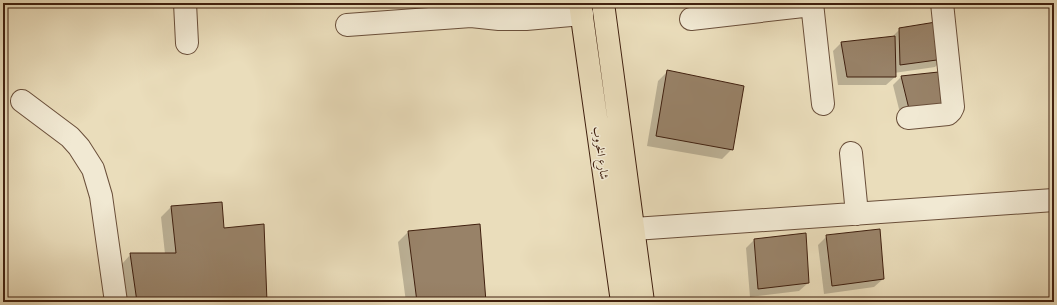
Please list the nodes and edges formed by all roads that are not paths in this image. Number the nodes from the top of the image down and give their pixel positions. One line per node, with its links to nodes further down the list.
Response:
1 (185, 3): 10 (street)
2 (603, 3): 17 (main road, شارع الخروب)
3 (930, 3): 4 (street)
4 (938, 3)
5 (942, 3): 13 (street)
6 (812, 4): 8 (street); 12 (street)
7 (581, 9): 9 (street); 19 (main road, شارع الخروب)
8 (691, 19)
9 (347, 25)
10 (187, 43)
11 (22, 101): 18 (street)
12 (823, 104)
13 (908, 118)
14 (851, 153): 16 (street)
15 (1054, 200): 16 (street)
16 (857, 214): 17 (street)
17 (634, 229): 20 (main road, شارع الخروب)
18 (116, 302)
19 (622, 302)
20 (643, 302)

